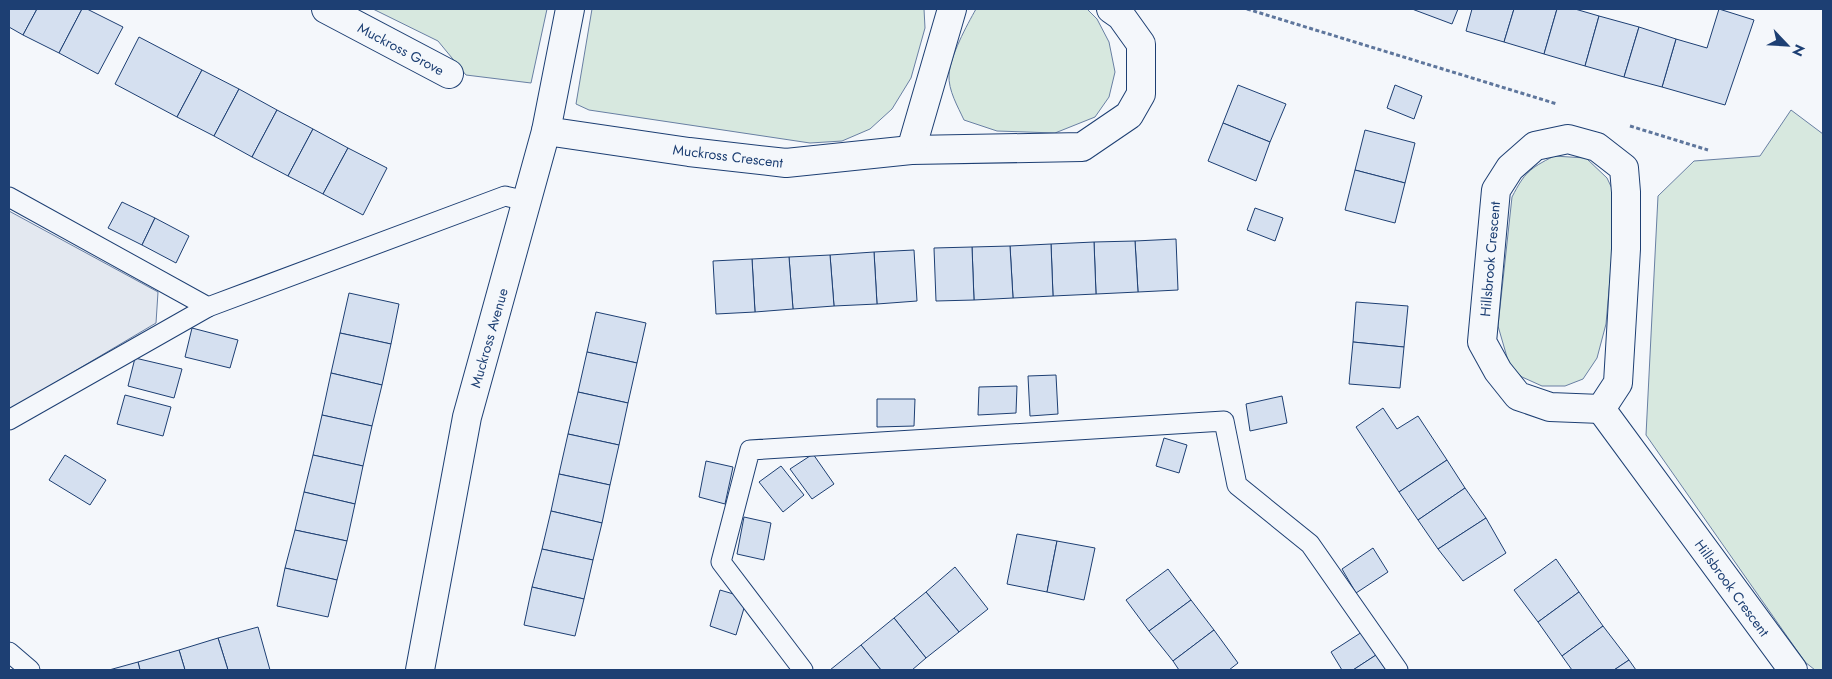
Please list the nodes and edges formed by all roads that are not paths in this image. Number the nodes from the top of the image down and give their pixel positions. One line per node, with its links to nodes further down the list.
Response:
1 (326, 9): 5 (street, Muckross Grove)
2 (570, 9): 6 (street, Muckross Avenue)
3 (952, 9): 7 (street)
4 (1111, 9): 7 (street, Muckross Crescent)
5 (449, 74)
6 (546, 131): 7 (street, Muckross Crescent); 9 (street, Muckross Avenue)
7 (911, 150)
8 (9, 197): 10 (lane)
9 (527, 201): 10 (lane); 15 (street, Muckross Avenue)
10 (208, 307): 12 (lane)
11 (1601, 409): 11 (street, Hillsbrook Crescent); 18 (street, Hillsbrook Crescent)
12 (9, 420)
13 (9, 652): 14 (lane)
14 (30, 670)
15 (420, 670)
16 (803, 670): 17 (lane)
17 (1398, 670)
18 (1793, 670)

